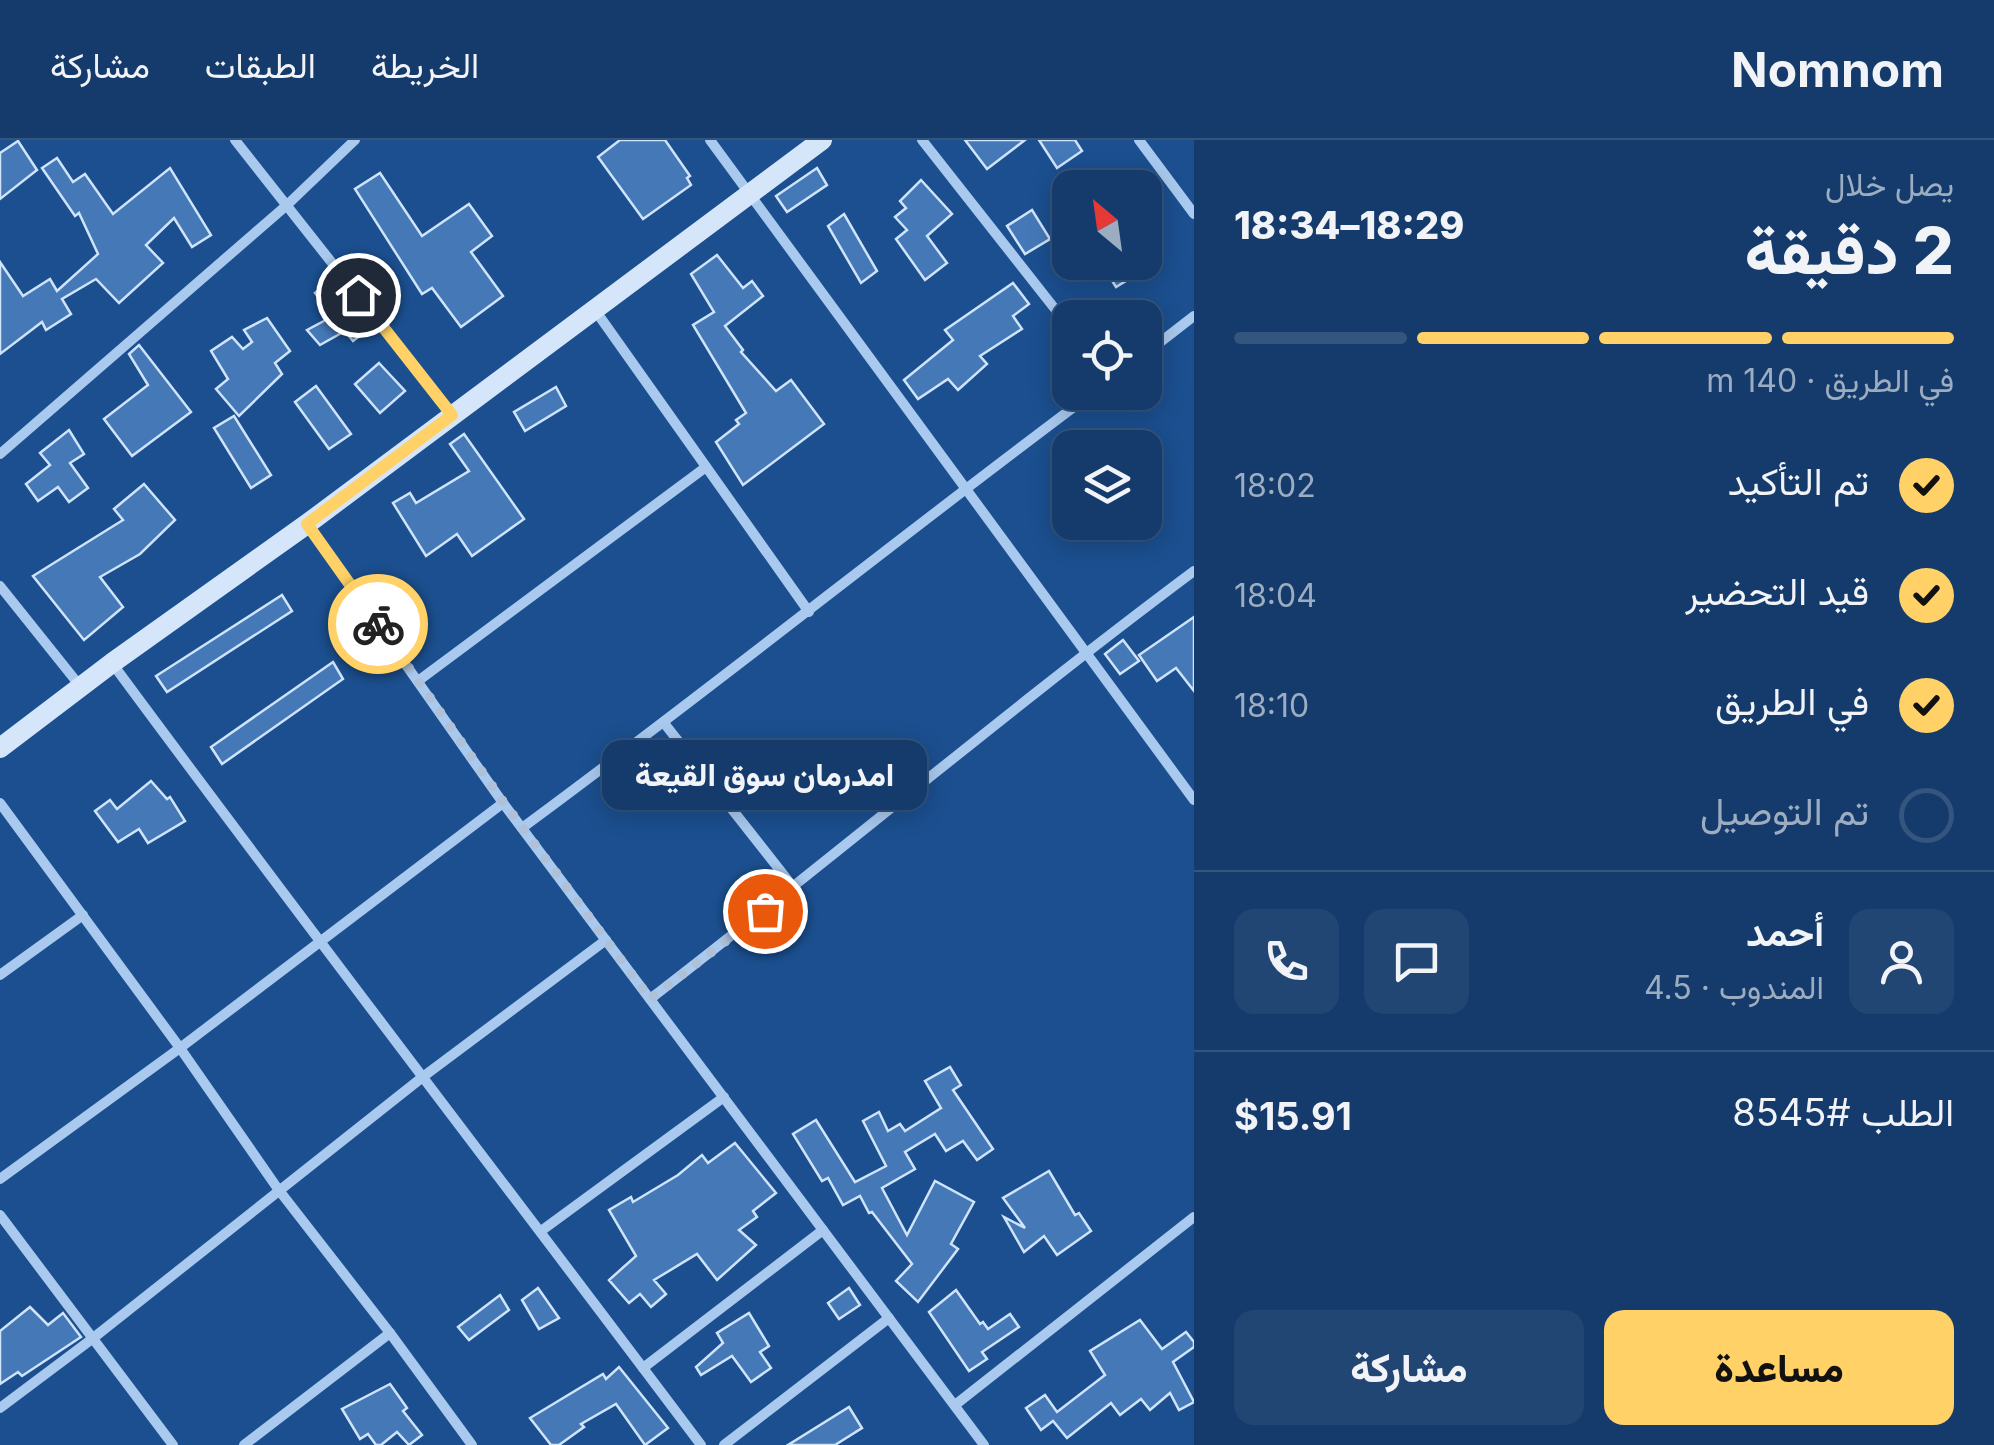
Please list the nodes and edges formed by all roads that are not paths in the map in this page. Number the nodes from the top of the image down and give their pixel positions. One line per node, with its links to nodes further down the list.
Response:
1 (235, 140): 8 (street)
2 (355, 140): 8 (street)
3 (710, 140): 7 (street)
4 (822, 140): 7 (street)
5 (922, 140): 10 (street)
6 (1139, 140): 9 (street)
7 (749, 195): 11 (street); 18 (street)
8 (287, 205): 15 (street); 16 (street)
9 (1194, 214)
10 (1052, 305)
11 (595, 310): 15 (street); 17 (street)
12 (1194, 316): 13 (street)
13 (1162, 341)
14 (1070, 410): 18 (street)
15 (452, 415): 19 (street)
16 (0, 454)
17 (706, 467): 22 (street); 25 (street)
18 (964, 488): 22 (street); 23 (street)
19 (307, 524): 24 (street); 25 (street)
20 (1194, 572): 23 (street)
21 (0, 586): 26 (street)
22 (808, 612): 27 (street)
23 (1086, 652): 29 (street); 33 (street)
24 (112, 663): 26 (street); 36 (street)
25 (418, 681): 31 (street)
26 (80, 686): 28 (street)
27 (664, 723): 32 (street); 33 (street)
28 (0, 748)
29 (1194, 800)
30 (0, 803): 34 (street)
31 (504, 803): 32 (street); 36 (street)
32 (522, 828): 35 (street)
33 (794, 888): 38 (street)
34 (82, 915): 37 (street); 39 (street)
35 (606, 940): 38 (street); 40 (street)
36 (318, 941): 39 (street); 40 (street)
37 (0, 976)
38 (650, 999): 41 (street)
39 (180, 1048): 42 (street); 43 (street)
40 (424, 1076): 43 (street); 47 (street)
41 (724, 1098): 46 (street); 47 (street)
42 (0, 1179)
43 (278, 1189): 49 (street); 50 (street)
44 (0, 1215): 50 (street)
45 (1194, 1218): 52 (street)
46 (824, 1230): 48 (street); 51 (street)
47 (541, 1232): 51 (street)
48 (889, 1318): 52 (street); 59 (street)
49 (390, 1333): 55 (street); 57 (street)
50 (92, 1340): 53 (street); 56 (street)
51 (644, 1368): 58 (street)
52 (954, 1405): 54 (street)
53 (0, 1408)
54 (981, 1440): 60 (street)
55 (465, 1443)
56 (173, 1445)
57 (244, 1445)
58 (701, 1445)
59 (724, 1445)
60 (965, 1445)

